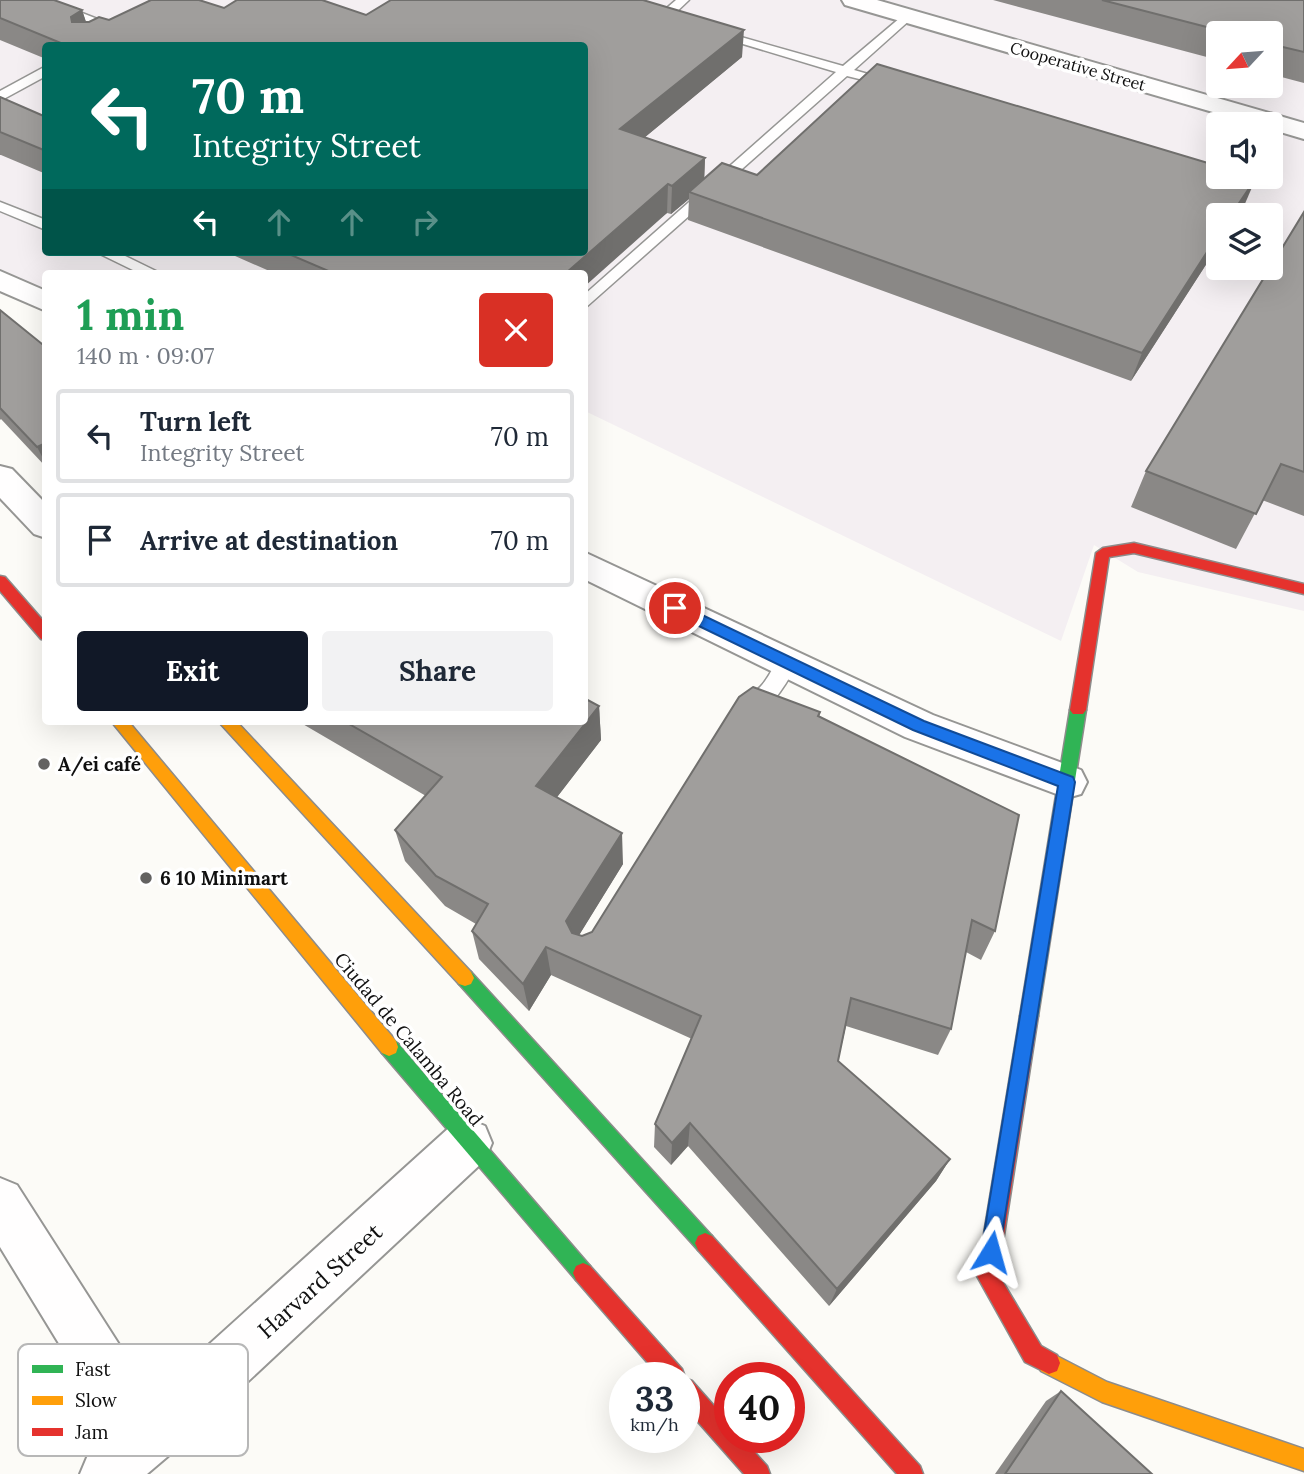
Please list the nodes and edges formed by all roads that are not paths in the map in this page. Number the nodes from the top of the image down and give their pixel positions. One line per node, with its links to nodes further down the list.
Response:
1 (37, 0): 7 (lane)
2 (683, 0): 5 (lane)
3 (853, 0): 4 (street, Cooperative Street)
4 (907, 16): 8 (lane); 12 (street, Cooperative Street)
5 (678, 20)
6 (704, 28): 8 (lane)
7 (98, 40)
8 (846, 71): 10 (lane); 19 (lane)
9 (42, 72): 11 (lane)
10 (899, 87)
11 (0, 97)
12 (1304, 131)
13 (0, 206): 14 (lane)
14 (42, 224)
15 (113, 256): 16 (lane)
16 (145, 270)
17 (0, 280): 18 (street)
18 (42, 300)
19 (588, 300)
20 (0, 477): 21 (street)
21 (42, 522)
22 (588, 566): 26 (street)
23 (0, 581): 25 (street)
24 (1304, 589): 30 (street)
25 (42, 630)
26 (788, 662): 27 (lane); 30 (street)
27 (727, 723)
28 (122, 725): 31 (street, Ciudad de Calamba Road)
29 (230, 725): 41 (street)
30 (1067, 782): 38 (street)
31 (468, 1143): 34 (street, Harvard Street); 35 (street, Ciudad de Calamba Road)
32 (0, 1202): 33 (street)
33 (89, 1344)
34 (248, 1346)
35 (661, 1362)
36 (700, 1407): 40 (street)
37 (128, 1456): 39 (street, Harvard Street)
38 (1304, 1460)
39 (107, 1474)
40 (759, 1474)
41 (912, 1474)

